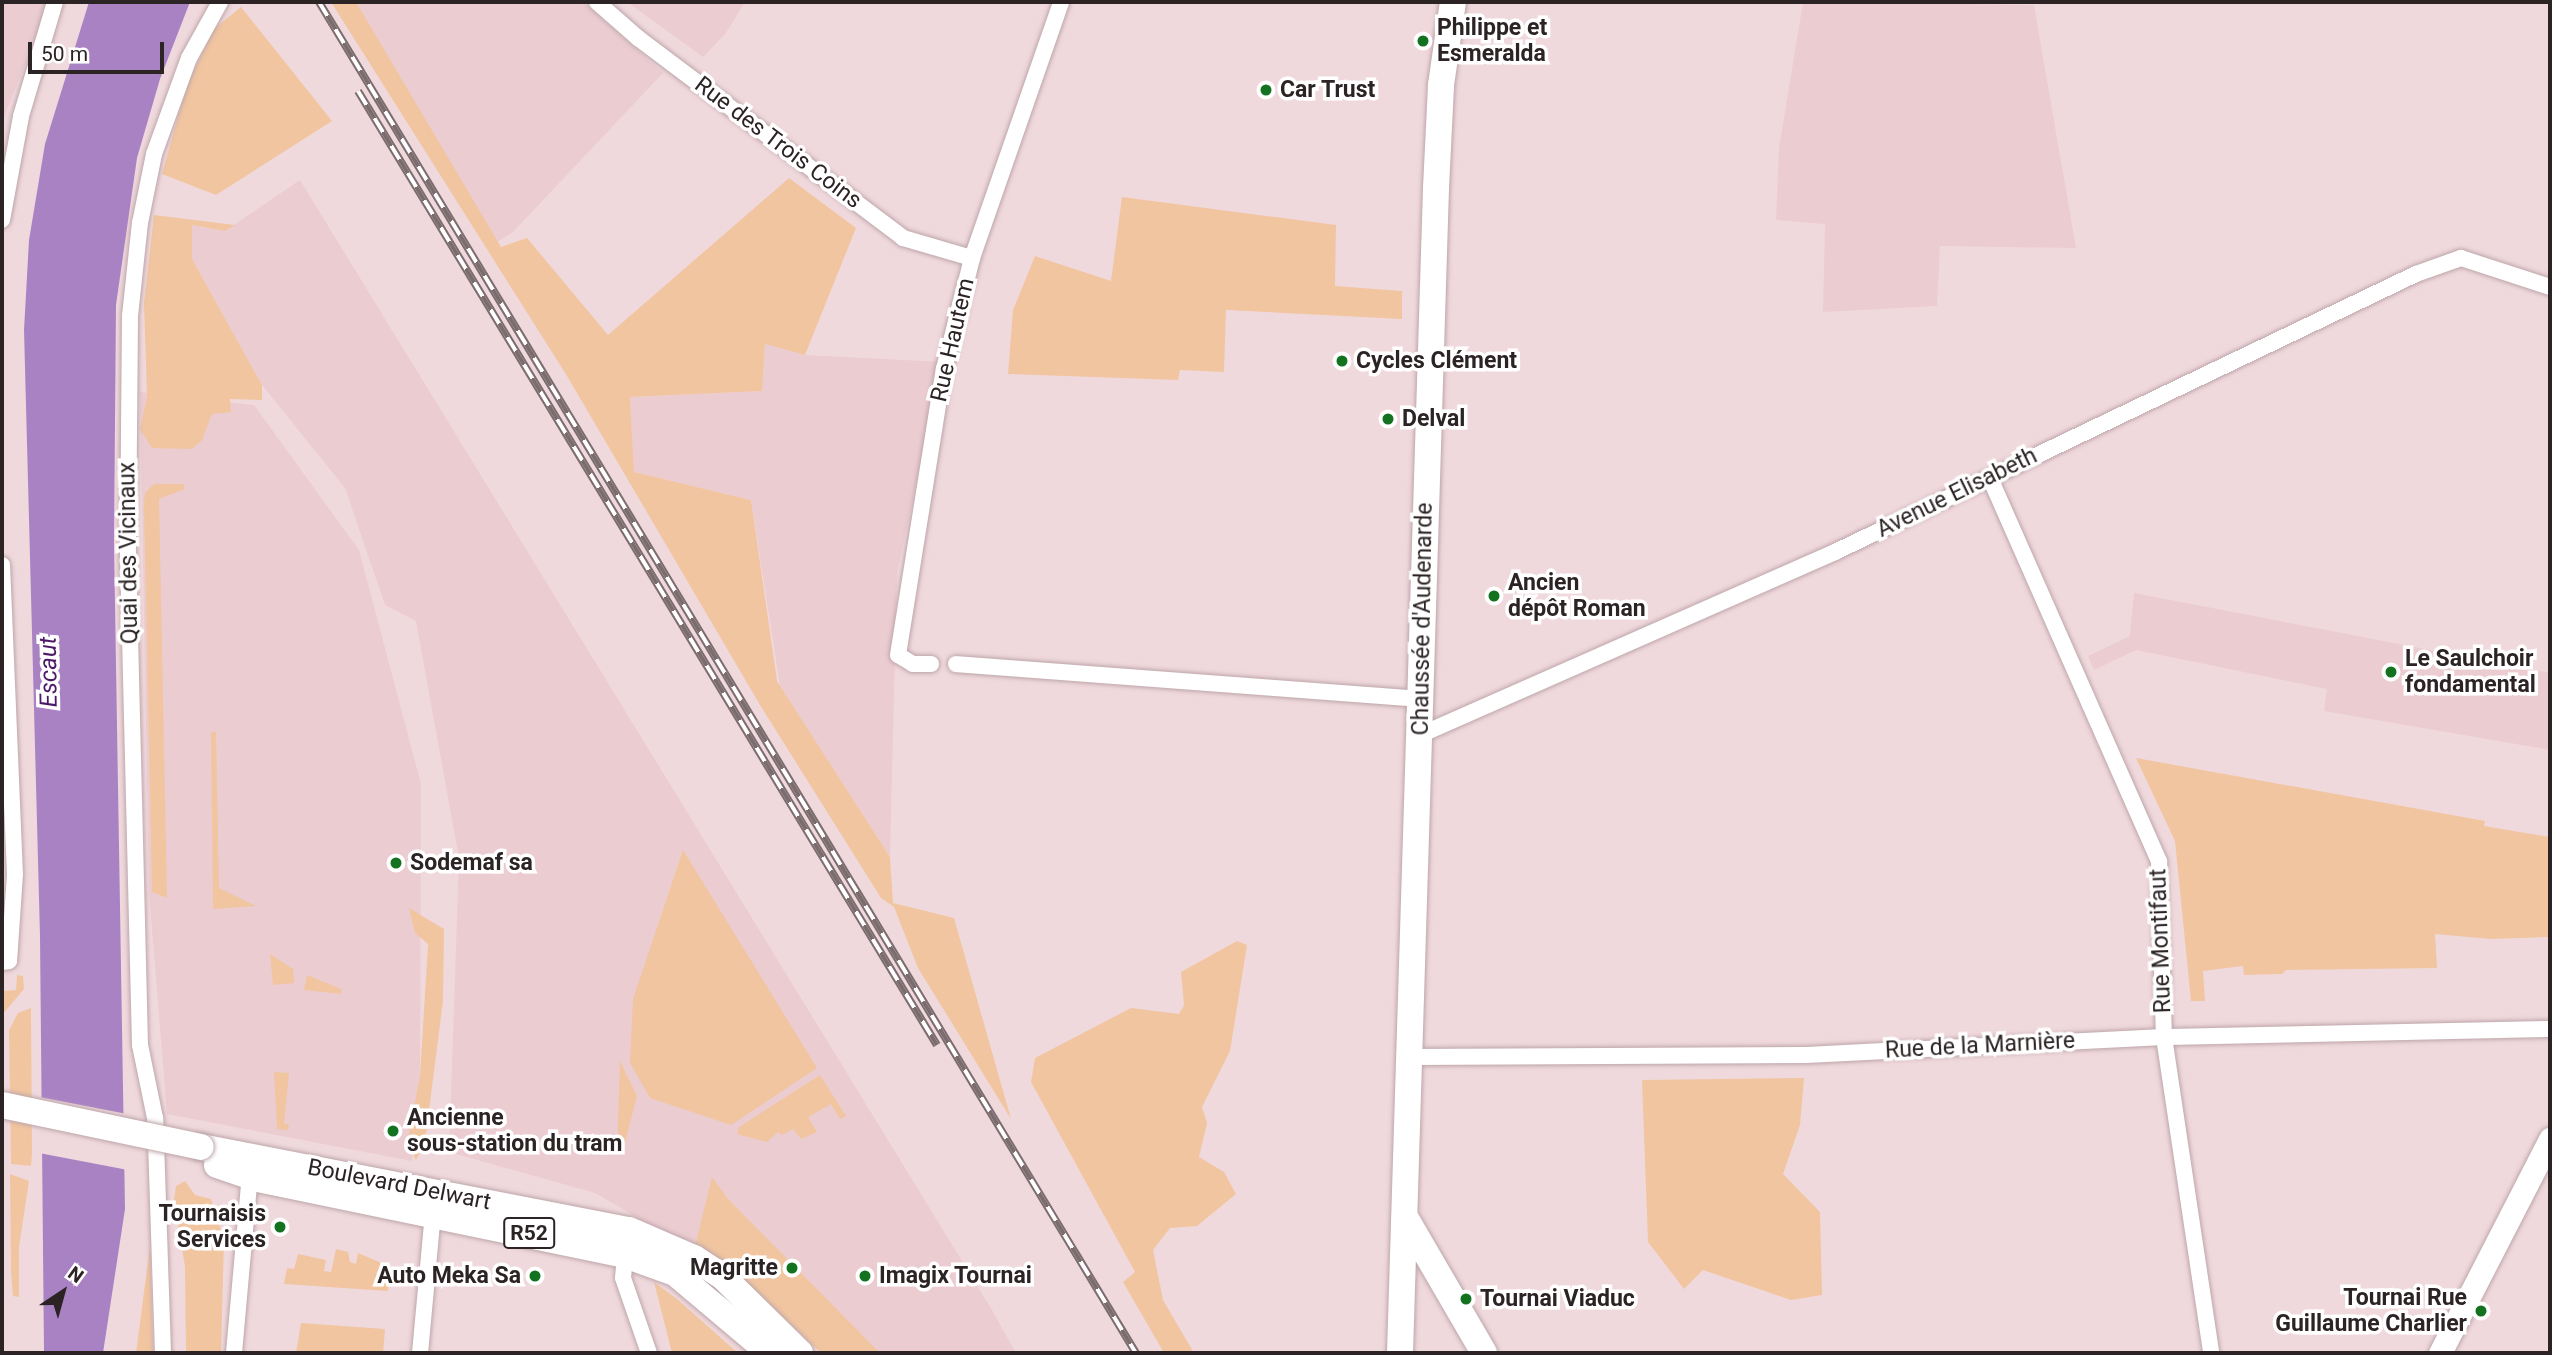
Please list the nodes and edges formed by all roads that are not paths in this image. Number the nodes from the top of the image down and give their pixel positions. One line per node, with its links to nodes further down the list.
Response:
1 (55, 2): 6 (street)
2 (220, 2): 29 (street, Quai des Vicinaux)
3 (597, 2): 7 (street, Rue des Trois Coins)
4 (1061, 2): 7 (street, Rue Hautem)
5 (1451, 12): 13 (main road, Chaussée d'Audenarde)
6 (2, 219)
7 (972, 258): 11 (street, Rue Hautem)
8 (2550, 287): 9 (street, Avenue Elisabeth)
9 (1990, 478): 14 (street, Avenue Elisabeth); 17 (street, Rue Montifaut)
10 (2, 565): 15 (street)
11 (931, 664)
12 (956, 664): 13 (street)
13 (1420, 699): 14 (main road, Chaussée d'Audenarde)
14 (1420, 734): 18 (main road, Chaussée d'Audenarde)
15 (6, 962)
16 (2550, 1029): 17 (street, Rue de la Marnière)
17 (2164, 1037): 18 (street, Rue de la Marnière); 37 (street, Rue Montifaut)
18 (1409, 1057): 25 (main road, Chaussée d'Audenarde)
19 (2, 1105): 22 (main road, Boulevard Delwart / R52, bridge)
20 (2, 1122): 22 (main road, Boulevard Delwart / R52)
21 (2550, 1139): 38 (street)
22 (200, 1154): 23 (main road, Boulevard Delwart / R52); 34 (main road, Boulevard Delwart / R52)
23 (250, 1175): 24 (main road, Boulevard Delwart / R52); 30 (street)
24 (433, 1214): 26 (main road, Boulevard Delwart / R52); 31 (street)
25 (1405, 1217): 27 (main road); 28 (main road, Chaussée d'Audenarde)
26 (625, 1255): 32 (street); 33 (main road, Boulevard Delwart / R52)
27 (1440, 1272): 28 (street); 36 (main road)
28 (1403, 1285): 35 (main road, Chaussée d'Audenarde)
29 (163, 1353)
30 (234, 1353)
31 (420, 1353)
32 (649, 1353)
33 (770, 1353)
34 (800, 1353)
35 (1400, 1353)
36 (1484, 1353)
37 (2211, 1353)
38 (2440, 1353)

